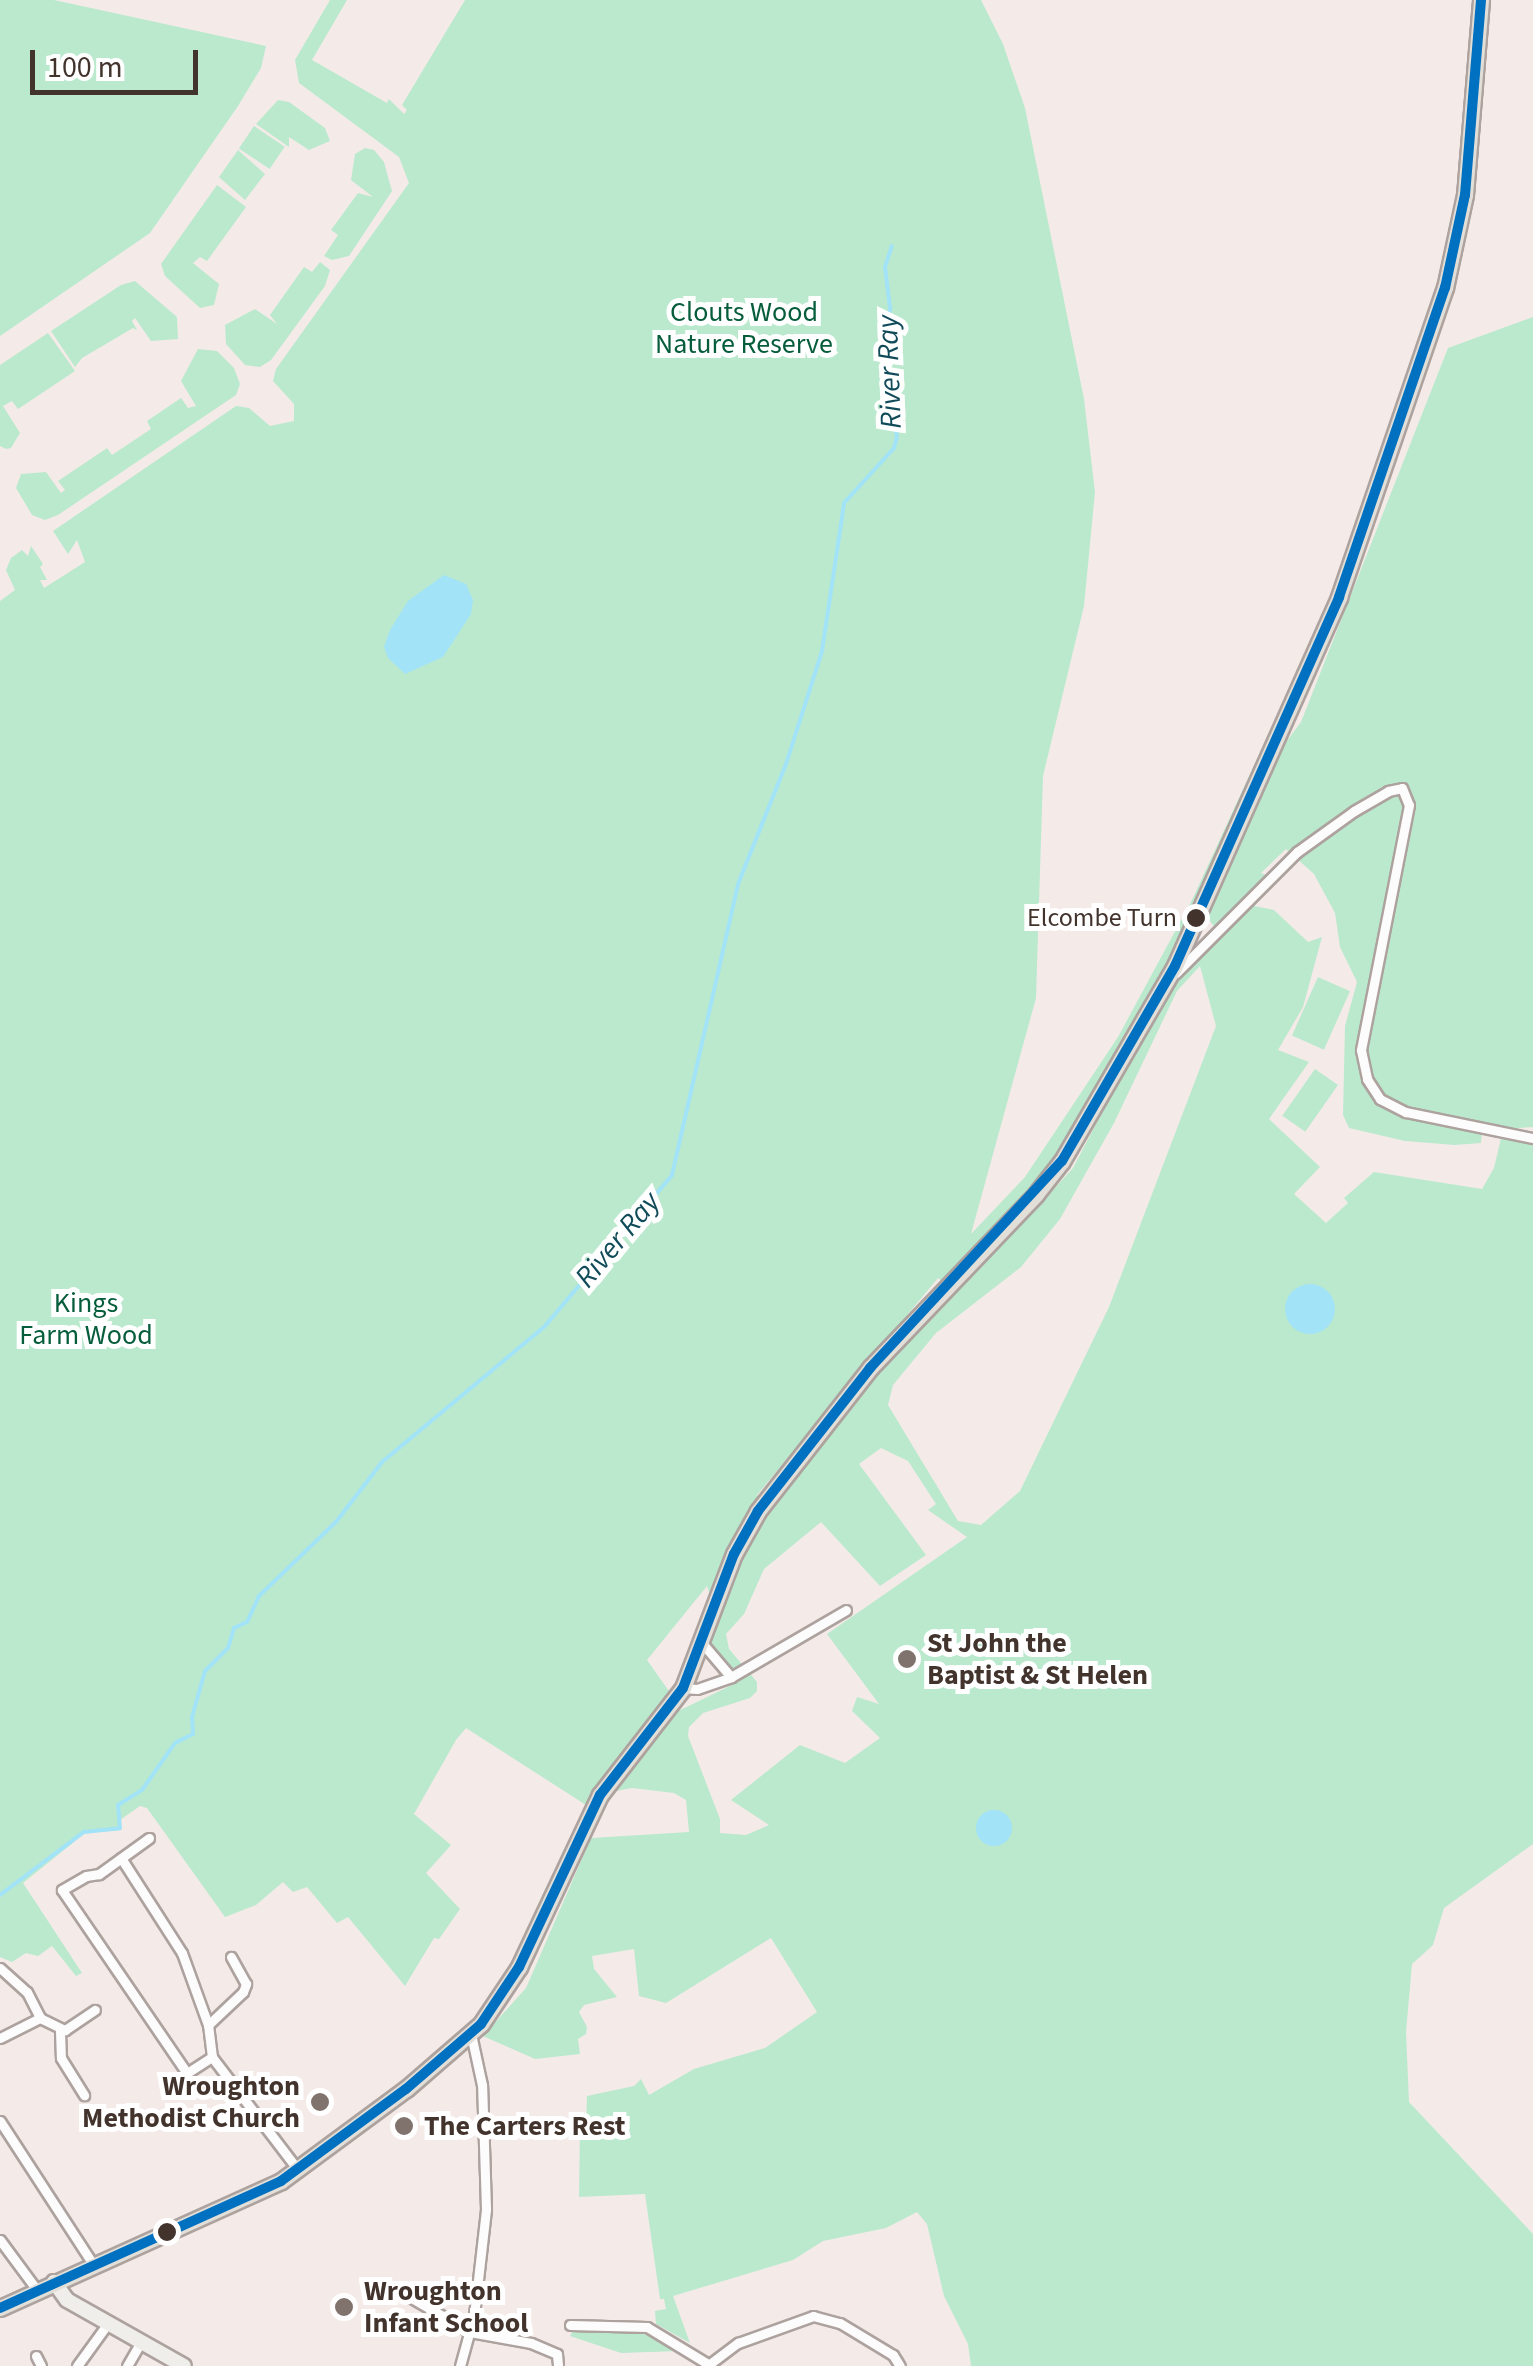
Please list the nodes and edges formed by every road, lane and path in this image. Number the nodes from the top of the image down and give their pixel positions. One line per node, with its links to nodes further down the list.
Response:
1 (1481, 0): 2 (main road)
2 (1196, 918): 3 (street); 4 (main road)
3 (1216, 932): 4 (street); 5 (street)
4 (1165, 985): 7 (main road)
5 (1533, 1138)
6 (846, 1610): 8 (street)
7 (702, 1643): 8 (street); 9 (main road)
8 (731, 1677): 9 (street)
9 (682, 1688): 18 (main road)
10 (148, 1838): 11 (street)
11 (121, 1858): 16 (street); 20 (street)
12 (231, 1957): 16 (street)
13 (0, 1968): 15 (street)
14 (96, 2010): 17 (street)
15 (40, 2018): 17 (street); 19 (street)
16 (208, 2025): 20 (street)
17 (60, 2031): 21 (street)
18 (474, 2032): 23 (main road); 32 (street)
19 (0, 2038)
20 (212, 2057): 23 (street)
21 (84, 2095)
22 (0, 2121): 25 (street)
23 (298, 2170): 25 (main road)
24 (0, 2240): 27 (street)
25 (93, 2264): 26 (main road)
26 (54, 2282): 27 (main road); 30 (main road)
27 (37, 2290): 29 (main road)
28 (398, 2290): 32 (street)
29 (0, 2308)
30 (108, 2323): 33 (main road); 35 (street)
31 (570, 2325): 34 (street)
32 (470, 2332): 38 (street); 39 (street)
33 (141, 2342): 36 (street); 37 (main road)
34 (708, 2365): 40 (street)
35 (77, 2366)
36 (126, 2366)
37 (184, 2366)
38 (460, 2366)
39 (558, 2366)
40 (900, 2366)

